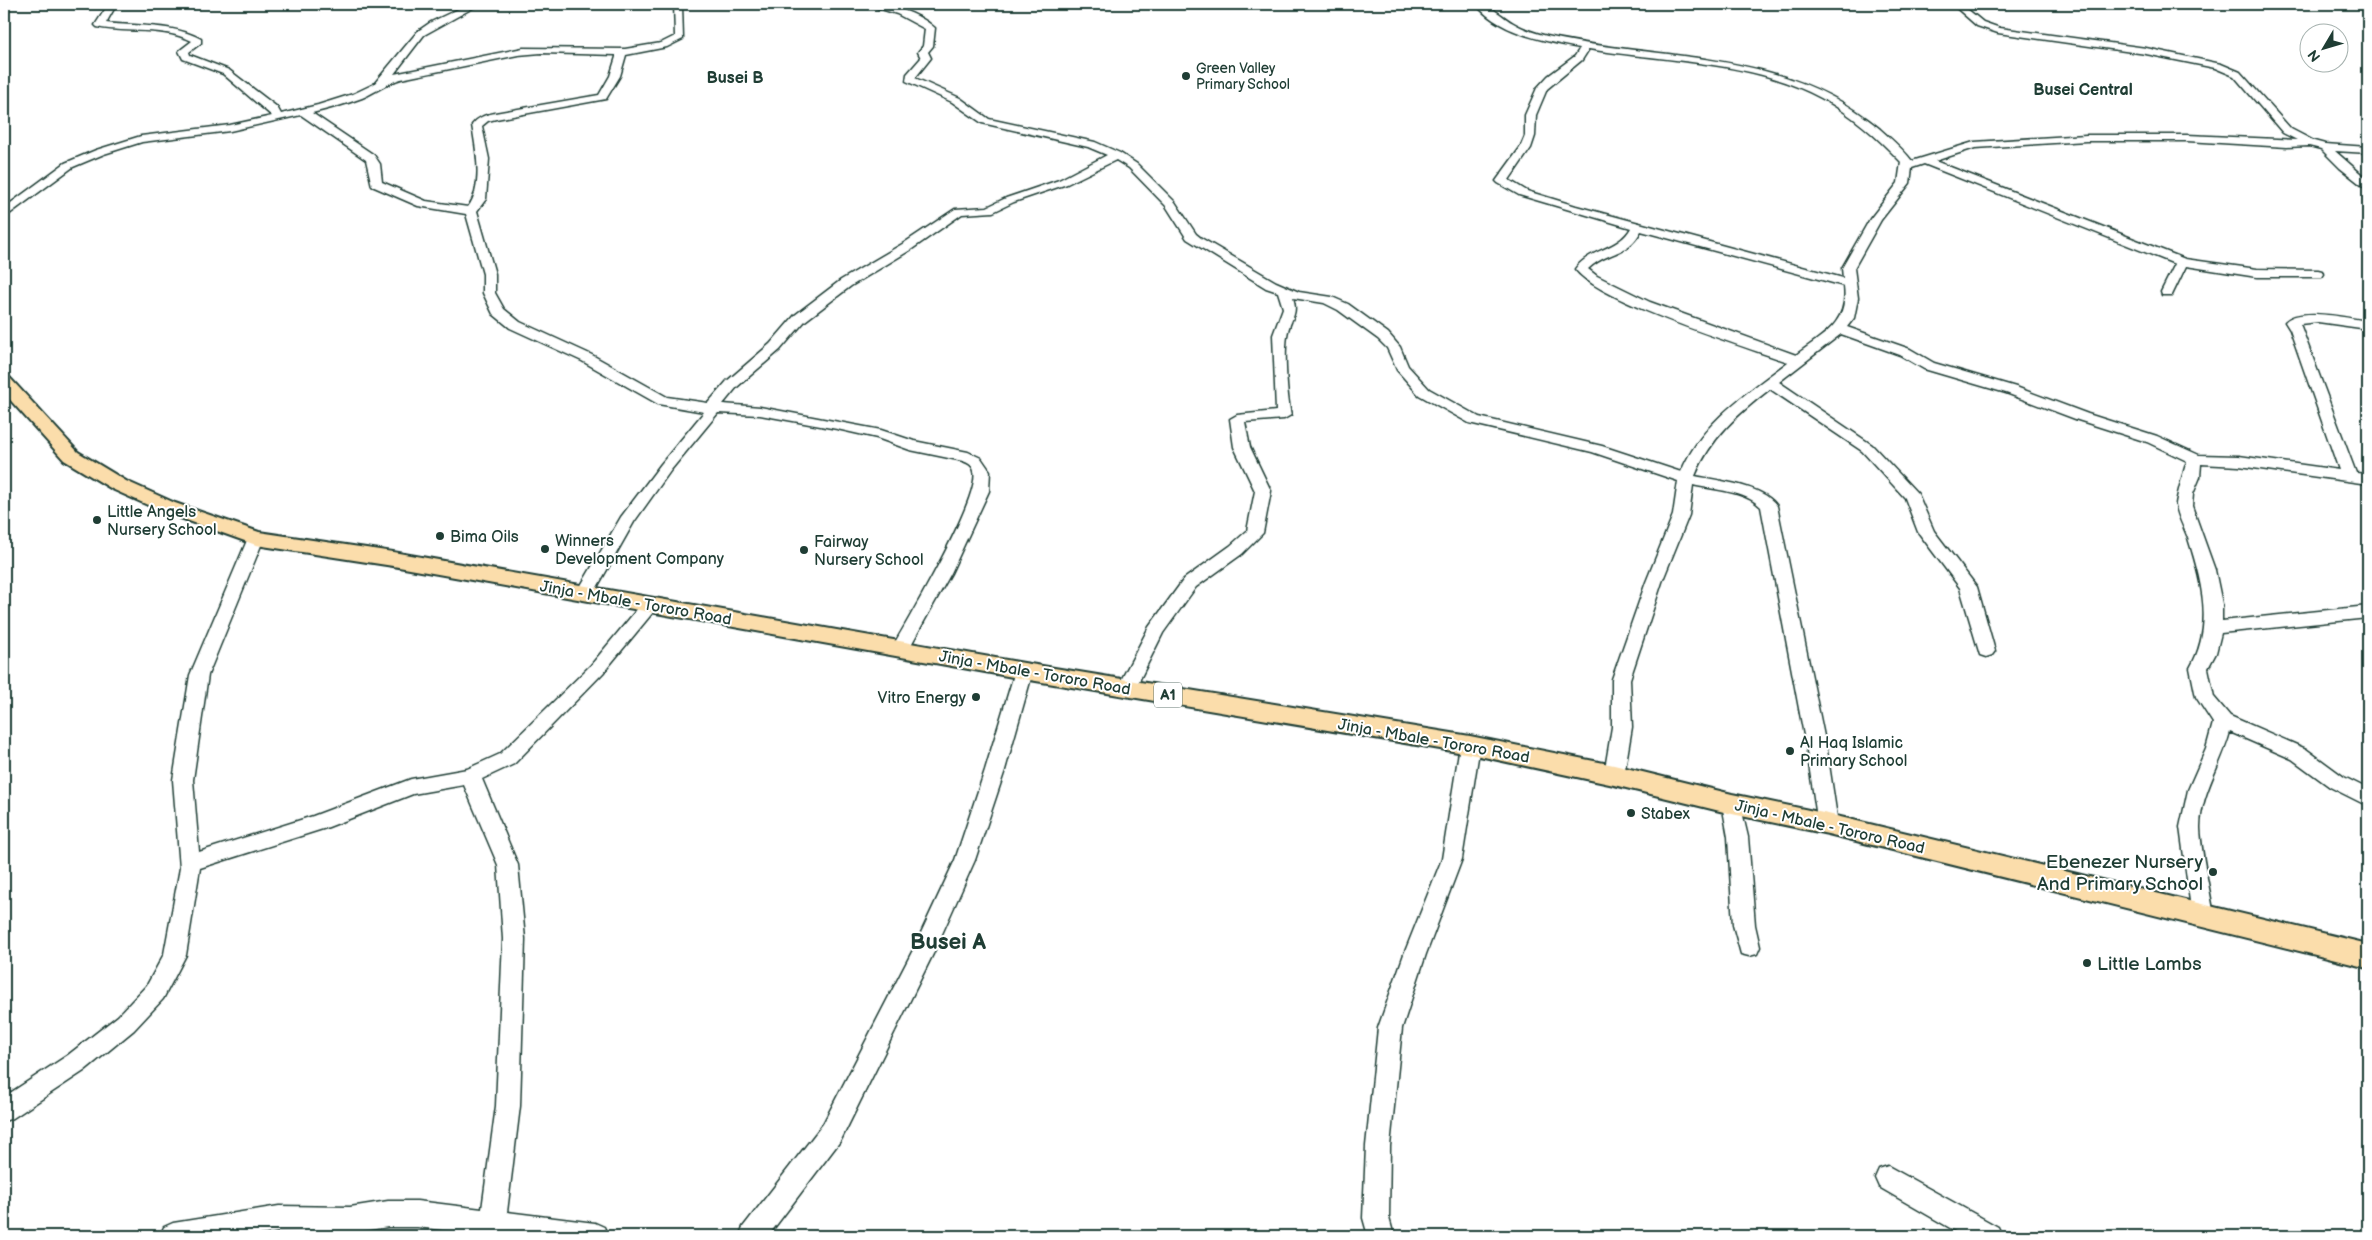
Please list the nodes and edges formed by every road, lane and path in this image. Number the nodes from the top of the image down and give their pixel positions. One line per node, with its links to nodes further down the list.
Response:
1 (105, 4): 11 (street)
2 (476, 4): 9 (street)
3 (678, 4): 8 (street)
4 (869, 4): 15 (street)
5 (1480, 4): 7 (street)
6 (1956, 4): 12 (street)
7 (1585, 46): 17 (street); 21 (street)
8 (621, 52): 9 (street); 19 (street)
9 (385, 80): 10 (street)
10 (304, 112): 11 (street); 19 (street)
11 (279, 118): 20 (street)
12 (2309, 143): 13 (street); 16 (street)
13 (2325, 147): 14 (street); 18 (street)
14 (2368, 150)
15 (1116, 155): 25 (street); 32 (street)
16 (1925, 161): 17 (street); 22 (street)
17 (1907, 166): 24 (street)
18 (2368, 185)
19 (471, 211): 32 (street)
20 (4, 213)
21 (1638, 226): 24 (street); 29 (street)
22 (2182, 262): 23 (street); 26 (street)
23 (2318, 274)
24 (1850, 284): 28 (street)
25 (1284, 291): 36 (street); 45 (street)
26 (2167, 292)
27 (2368, 325): 34 (street)
28 (1840, 329): 29 (street); 33 (street)
29 (1799, 361): 31 (street)
30 (4, 382): 37 (main road, Jinja - Mbale - Tororo Road / A1)
31 (1770, 382): 36 (street); 43 (street)
32 (712, 408): 38 (street); 42 (street)
33 (2196, 459): 34 (street); 41 (street)
34 (2349, 476): 35 (street)
35 (2368, 478)
36 (1686, 479): 48 (street); 52 (street)
37 (256, 538): 38 (main road, Jinja - Mbale - Tororo Road / A1); 53 (street)
38 (585, 594): 39 (main road, Jinja - Mbale - Tororo Road / A1)
39 (650, 605): 42 (main road, Jinja - Mbale - Tororo Road / A1); 49 (street)
40 (2368, 612): 41 (street)
41 (2214, 628): 46 (street)
42 (901, 648): 44 (main road, Jinja - Mbale - Tororo Road / A1)
43 (1986, 651)
44 (1024, 671): 45 (main road, Jinja - Mbale - Tororo Road / A1); 62 (street)
45 (1126, 688): 47 (main road, Jinja - Mbale - Tororo Road / A1)
46 (2223, 721): 50 (street); 54 (street)
47 (1470, 745): 48 (main road, Jinja - Mbale - Tororo Road / A1); 63 (street)
48 (1614, 774): 51 (main road, Jinja - Mbale - Tororo Road / A1)
49 (471, 776): 53 (street); 59 (street)
50 (2368, 798)
51 (1732, 804): 52 (main road, Jinja - Mbale - Tororo Road / A1); 55 (street)
52 (1828, 824): 54 (main road, Jinja - Mbale - Tororo Road / A1)
53 (190, 862): 57 (street)
54 (2203, 916): 56 (main road, Jinja - Mbale - Tororo Road / A1)
55 (1749, 947)
56 (2368, 956)
57 (4, 1110)
58 (1888, 1178): 64 (street)
59 (493, 1224): 60 (street); 61 (street)
60 (173, 1236)
61 (595, 1236)
62 (752, 1236)
63 (1381, 1236)
64 (1989, 1236)

